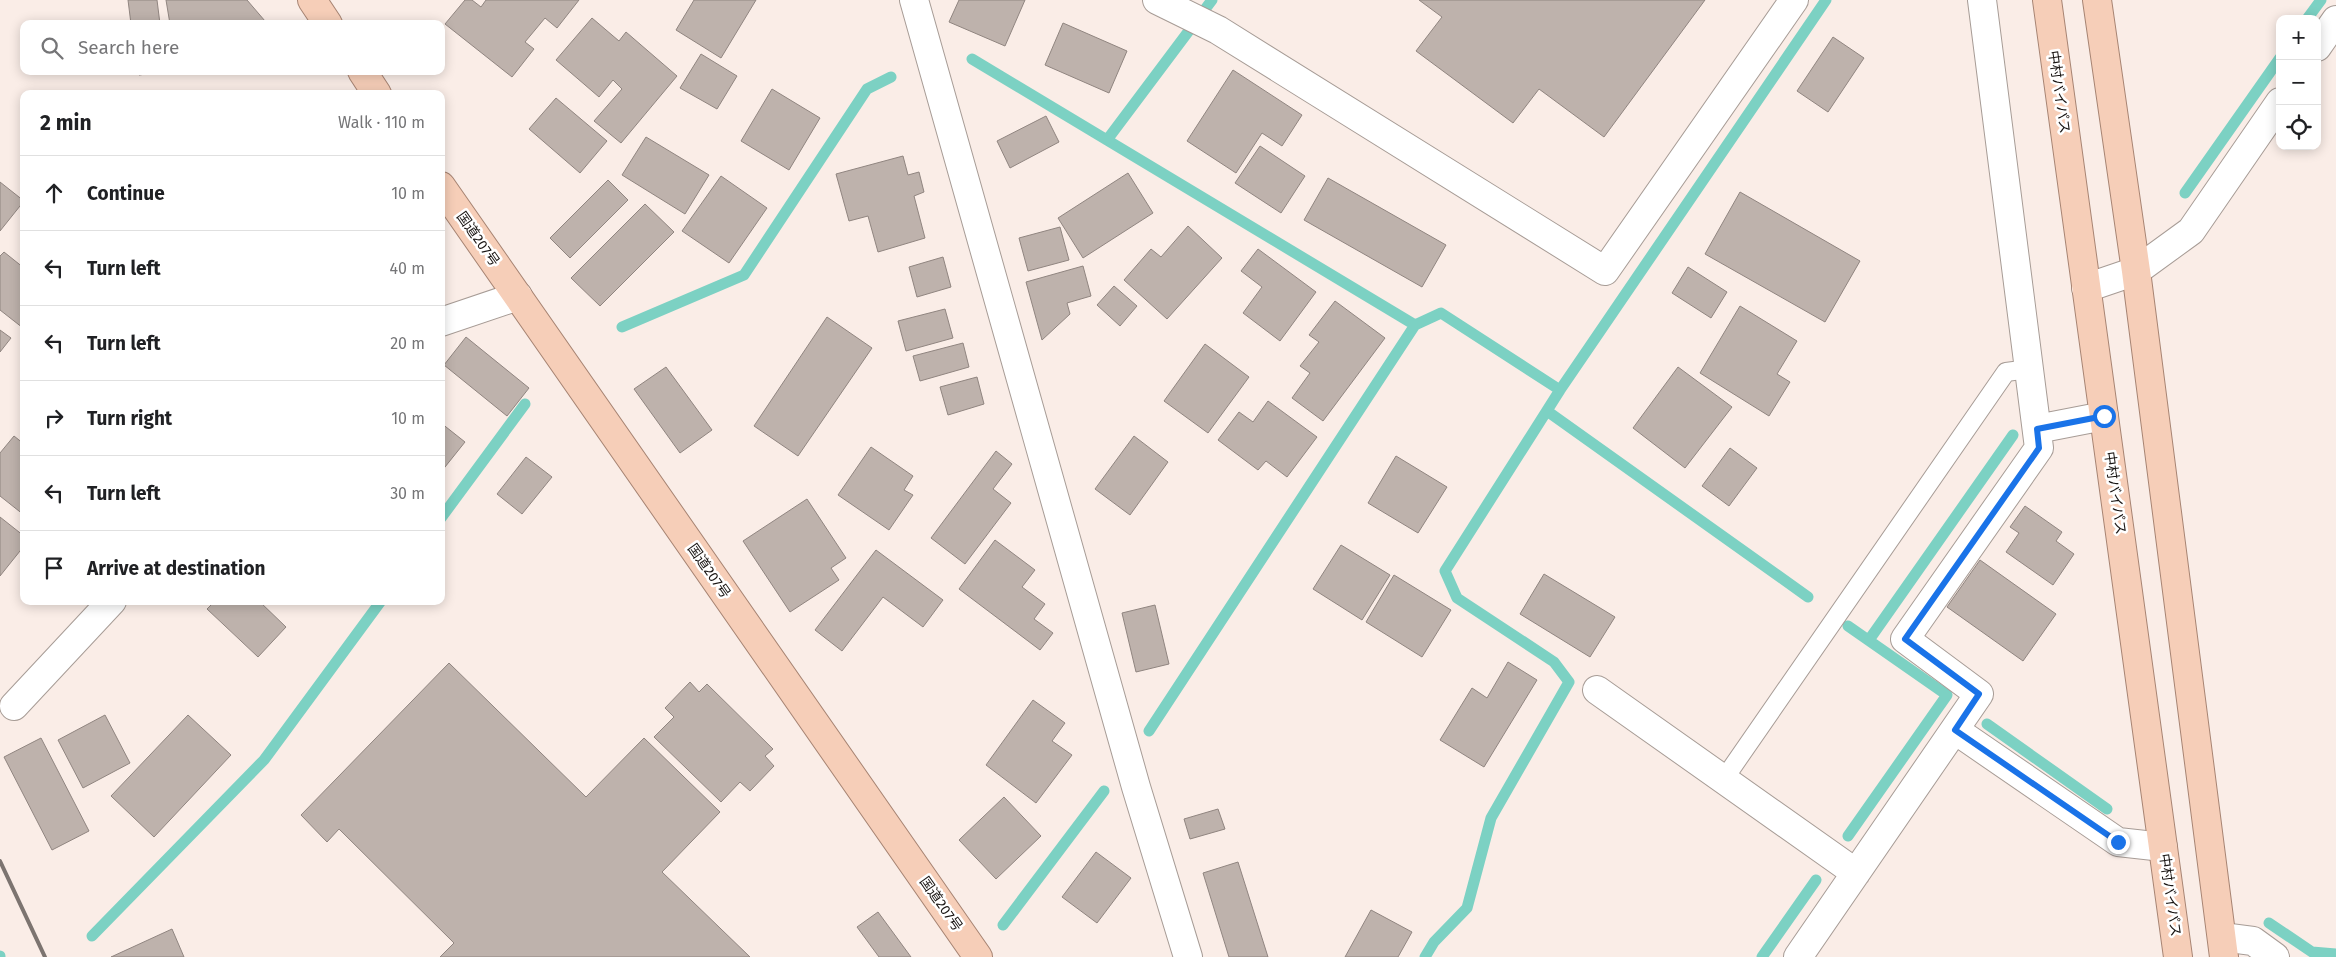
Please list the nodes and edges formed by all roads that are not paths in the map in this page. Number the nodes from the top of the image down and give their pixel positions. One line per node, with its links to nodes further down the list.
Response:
1 (312, 0): 8 (highway)
2 (914, 0): 31 (street)
3 (1794, 0): 7 (street)
4 (1982, 0): 19 (street)
5 (2047, 0): 16 (highway, 中村バイパス)
6 (2097, 0): 15 (highway)
7 (1175, 4)
8 (325, 20)
9 (2336, 20): 10 (street)
10 (2321, 41)
11 (365, 75): 12 (highway)
12 (374, 90)
13 (2278, 105): 15 (street)
14 (445, 192): 17 (highway, 国道207号)
15 (2136, 271): 16 (street); 29 (highway)
16 (2086, 288): 20 (highway, 中村バイパス)
17 (518, 296): 18 (street); 30 (highway, 国道207号)
18 (445, 321)
19 (2029, 369): 21 (street); 26 (lane)
20 (2104, 416): 21 (street); 27 (highway, 中村バイパス)
21 (2037, 429): 25 (street)
22 (108, 605): 24 (street)
23 (1597, 690): 26 (street)
24 (14, 706)
25 (1955, 730): 27 (street); 28 (street)
26 (1724, 779): 28 (street)
27 (2163, 847): 33 (highway, 中村バイパス)
28 (1856, 873): 32 (street)
29 (2223, 947): 34 (street)
30 (978, 957)
31 (1188, 957)
32 (1798, 957)
33 (2178, 957)
34 (2275, 957)

